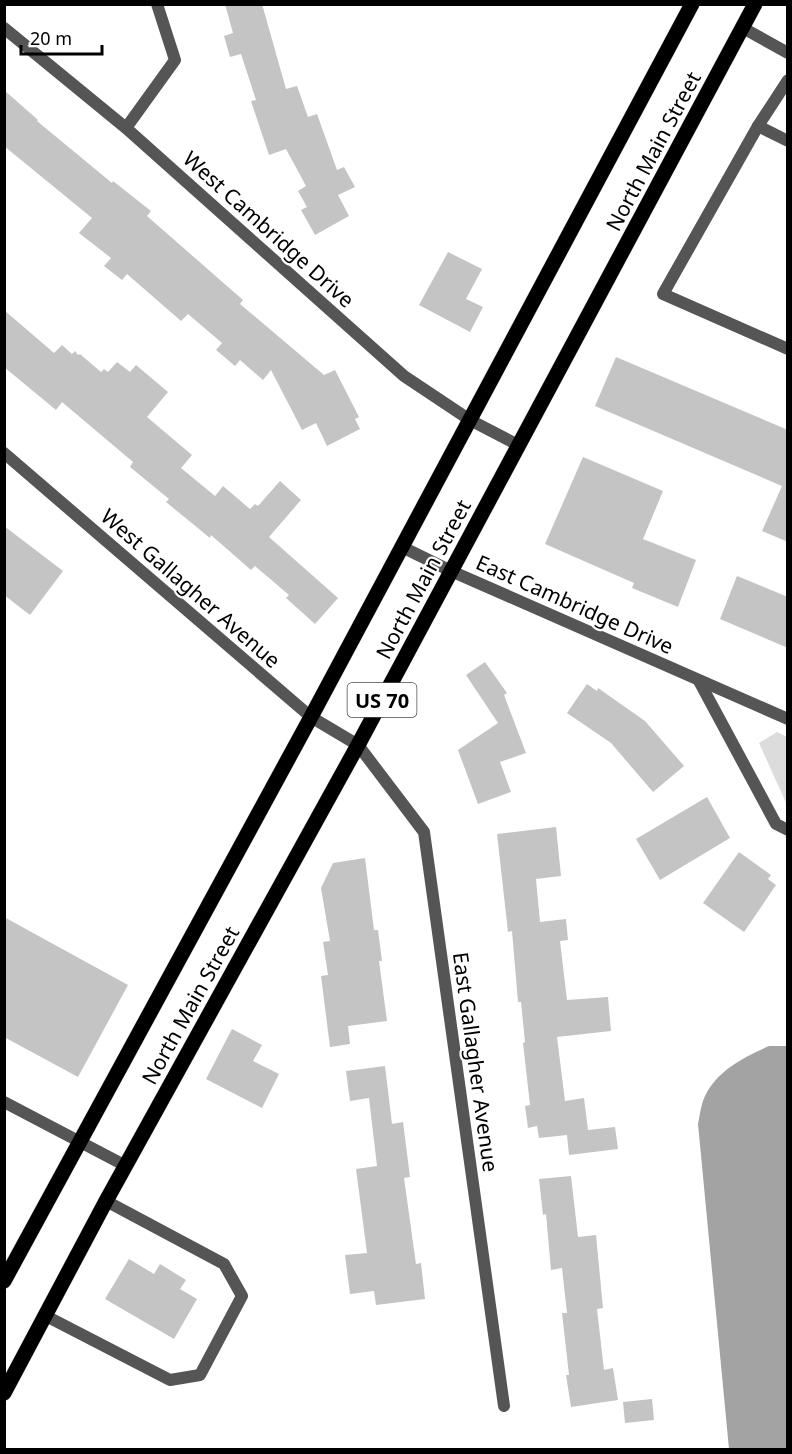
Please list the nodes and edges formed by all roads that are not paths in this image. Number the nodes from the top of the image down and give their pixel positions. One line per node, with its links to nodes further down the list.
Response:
1 (157, 4): 9 (street)
2 (692, 4): 12 (main road, North Main Street / US 70)
3 (755, 4): 5 (main road, North Main Street / US 70)
4 (4, 28): 9 (street, West Cambridge Drive)
5 (743, 28): 6 (street); 13 (main road, North Main Street / US 70)
6 (788, 53)
7 (788, 80): 8 (street)
8 (758, 126): 10 (street); 11 (street)
9 (126, 128): 12 (street, West Cambridge Drive)
10 (788, 141)
11 (788, 349)
12 (470, 420): 13 (street, West Cambridge Drive); 15 (main road, North Main Street / US 70)
13 (518, 445): 16 (main road, North Main Street / US 70)
14 (4, 453): 18 (street, West Gallagher Avenue)
15 (402, 547): 16 (street, East Cambridge Drive); 18 (main road, North Main Street / US 70)
16 (451, 571): 17 (street, East Cambridge Drive); 20 (main road, North Main Street / US 70)
17 (699, 681): 19 (street, East Cambridge Drive); 21 (street)
18 (311, 717): 20 (street, West Gallagher Avenue); 23 (main road, North Main Street / US 70)
19 (788, 719)
20 (358, 745): 24 (main road, North Main Street / US 70); 29 (street, East Gallagher Avenue)
21 (788, 830)
22 (4, 1102): 23 (street)
23 (79, 1142): 24 (street); 26 (main road, North Main Street / US 70)
24 (126, 1166): 25 (main road, North Main Street / US 70)
25 (106, 1201): 27 (main road, North Main Street / US 70); 27 (street)
26 (4, 1281)
27 (46, 1316): 28 (main road, North Main Street / US 70)
28 (4, 1393)
29 (504, 1406)

